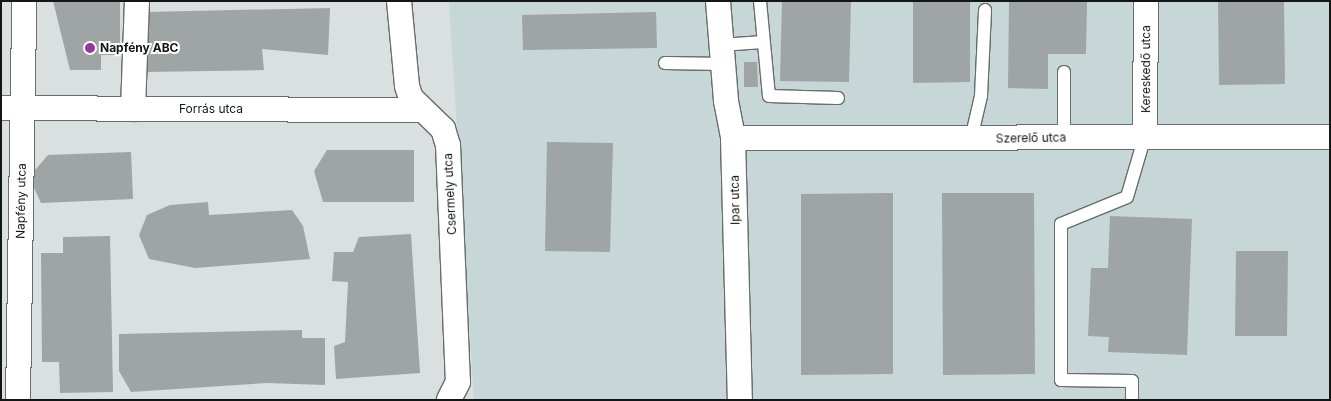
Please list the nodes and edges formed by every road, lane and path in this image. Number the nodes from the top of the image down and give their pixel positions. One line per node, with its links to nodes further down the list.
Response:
1 (24, 1): 13 (street, Napfény utca)
2 (137, 1): 14 (street)
3 (399, 1): 15 (street, Csermely utca)
4 (718, 1): 9 (street, Ipar utca)
5 (760, 1): 8 (lane)
6 (1146, 1): 16 (street, Kereskedő utca)
7 (985, 10): 20 (lane)
8 (763, 42): 9 (lane); 12 (lane)
9 (722, 54): 10 (lane); 18 (street, Ipar utca)
10 (665, 63)
11 (1064, 72): 19 (lane)
12 (838, 98)
13 (12, 108): 14 (street, Forrás utca); 21 (street, Napfény utca)
14 (134, 109): 15 (street, Forrás utca)
15 (422, 110): 22 (street, Csermely utca)
16 (1146, 136): 17 (street, Szerelő utca); 19 (street, Szerelő utca); 24 (lane)
17 (1330, 137)
18 (733, 138): 20 (street, Szerelő utca); 23 (street, Ipar utca)
19 (1064, 138): 20 (street, Szerelő utca)
20 (971, 139)
21 (18, 400)
22 (449, 400)
23 (740, 400)
24 (1132, 400)

